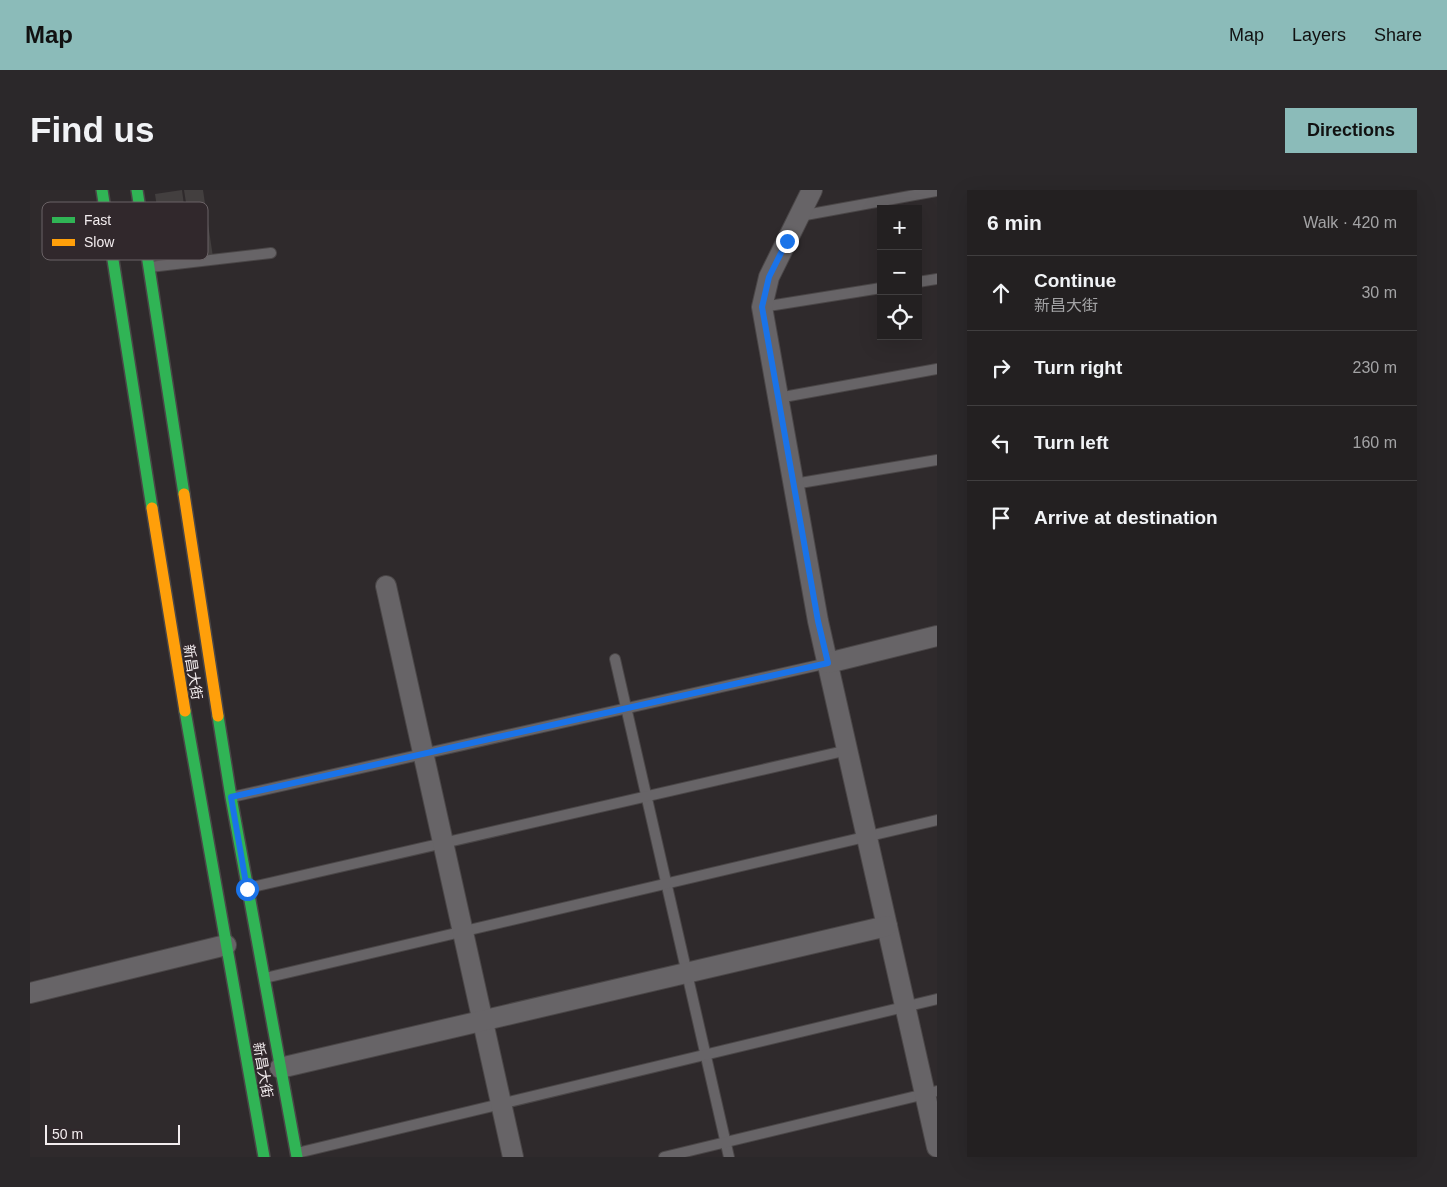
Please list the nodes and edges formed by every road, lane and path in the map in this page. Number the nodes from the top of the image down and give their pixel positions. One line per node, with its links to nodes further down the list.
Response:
1 (812, 190): 3 (street)
2 (937, 191): 3 (lane)
3 (800, 216): 11 (street)
4 (271, 253): 7 (lane)
5 (113, 260): 32 (main road, 新昌大街)
6 (148, 260): 7 (main road, 新昌大街)
7 (149, 268): 24 (main road, 新昌大街)
8 (937, 279): 9 (lane)
9 (922, 281)
10 (877, 289): 11 (lane)
11 (762, 307): 13 (street)
12 (937, 370): 13 (lane)
13 (778, 398): 15 (street)
14 (937, 460): 15 (lane)
15 (794, 484): 19 (street)
16 (386, 586): 22 (street)
17 (937, 636): 19 (street)
18 (615, 659): 20 (lane)
19 (828, 663): 20 (lane); 21 (street)
20 (626, 708): 22 (lane); 23 (lane)
21 (848, 750): 23 (lane); 26 (street)
22 (423, 754): 24 (lane); 27 (street)
23 (646, 796): 27 (lane); 28 (lane)
24 (231, 797): 29 (main road, 新昌大街)
25 (937, 820): 26 (lane)
26 (867, 836): 28 (lane); 30 (street)
27 (443, 843): 29 (lane); 31 (street)
28 (666, 884): 31 (lane); 33 (lane)
29 (247, 889): 34 (main road, 新昌大街)
30 (887, 926): 33 (street); 37 (street)
31 (463, 931): 34 (lane); 38 (street)
32 (226, 945): 35 (street); 46 (main road, 新昌大街)
33 (687, 973): 38 (street); 39 (lane)
34 (264, 978): 40 (main road, 新昌大街)
35 (30, 993)
36 (937, 999): 37 (lane)
37 (906, 1007): 39 (lane); 41 (street)
38 (483, 1021): 40 (street); 42 (street)
39 (705, 1055): 42 (lane); 43 (lane)
40 (280, 1068): 45 (main road, 新昌大街)
41 (931, 1092): 43 (lane); 44 (street)
42 (501, 1104): 45 (lane); 47 (street)
43 (725, 1142): 48 (lane); 49 (lane)
44 (937, 1147)
45 (296, 1155)
46 (264, 1157)
47 (513, 1157)
48 (664, 1157)
49 (729, 1157)

